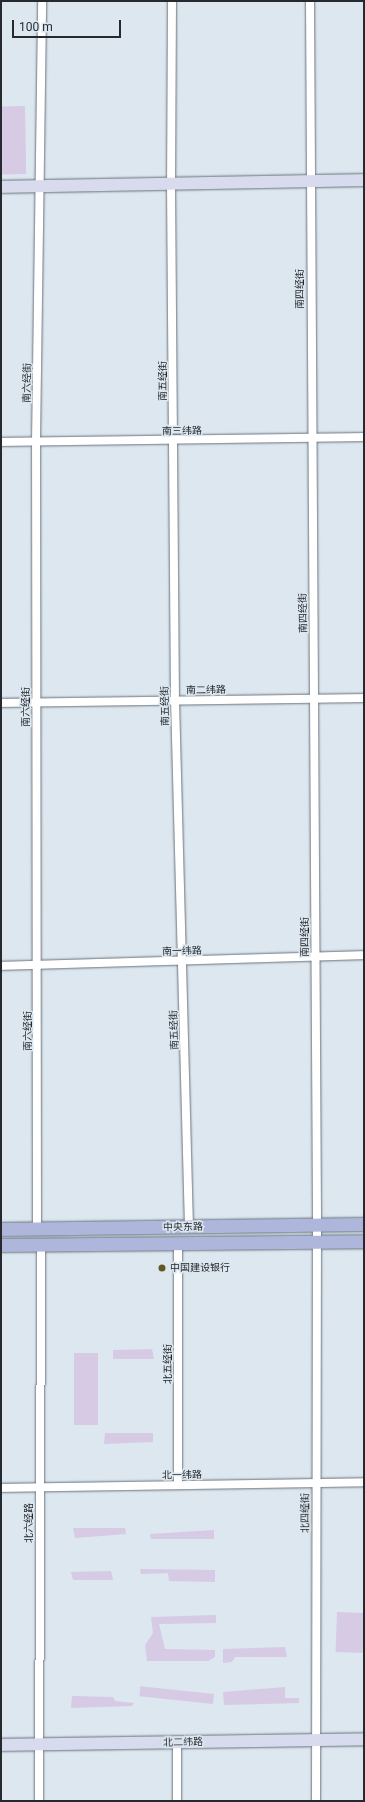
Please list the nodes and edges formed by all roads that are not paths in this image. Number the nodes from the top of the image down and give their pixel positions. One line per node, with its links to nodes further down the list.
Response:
1 (42, 1): 7 (street, 南六经街)
2 (172, 1): 6 (street, 南五经街)
3 (310, 1): 5 (street, 南四经街)
4 (364, 180): 5 (street)
5 (310, 181): 6 (street); 10 (street, 南四经街)
6 (171, 184): 7 (street); 11 (street, 南五经街)
7 (40, 186): 8 (street); 13 (street, 南六经街)
8 (1, 187)
9 (364, 437): 10 (street, 南三纬路)
10 (311, 438): 11 (street, 南三纬路); 15 (street, 南四经街)
11 (173, 441): 13 (street, 南三纬路); 16 (street, 南五经街)
12 (1, 442): 13 (street, 南三纬路)
13 (36, 442): 17 (street, 南六经街)
14 (364, 698): 15 (street, 南二纬路)
15 (314, 699): 16 (street, 南二纬路); 20 (street, 南四经街)
16 (175, 700): 17 (street, 南二纬路); 21 (street, 南五经街)
17 (36, 702): 18 (street, 南二纬路); 22 (street, 南六经街)
18 (1, 703)
19 (364, 955): 20 (street, 南一纬路)
20 (315, 957): 21 (street, 南一纬路); 25 (street, 南四经街)
21 (182, 961): 22 (street, 南一纬路); 26 (street, 南五经街)
22 (38, 965): 23 (street, 南一纬路); 27 (street, 南六经街)
23 (1, 966)
24 (364, 1224): 25 (main road, 中央东路)
25 (316, 1225): 26 (main road, 中央东路); 30 (street, 北四经街)
26 (189, 1227): 27 (main road, 中央东路)
27 (37, 1228): 28 (main road, 中央东路)
28 (1, 1229)
29 (364, 1241): 30 (main road, 中央东路)
30 (316, 1242): 31 (main road, 中央东路); 34 (street, 北四经街)
31 (178, 1243): 33 (main road, 中央东路); 36 (street, 北五经街)
32 (1, 1245): 33 (main road, 中央东路)
33 (41, 1245): 37 (street, 北六经路)
34 (315, 1482): 35 (street, 北一纬路); 36 (street, 北一纬路); 40 (street, 北四经街)
35 (364, 1482)
36 (178, 1485): 37 (street, 北一纬路)
37 (39, 1487): 38 (street, 北一纬路); 43 (street, 北六经路)
38 (1, 1488)
39 (364, 1739): 40 (street, 北二纬路)
40 (315, 1740): 41 (street, 北二纬路); 46 (street, 北四经街)
41 (177, 1742): 43 (street, 北二纬路); 45 (street)
42 (1, 1745): 43 (street, 北二纬路)
43 (38, 1745): 44 (street, 北六经路)
44 (39, 1801)
45 (177, 1801)
46 (316, 1801)

